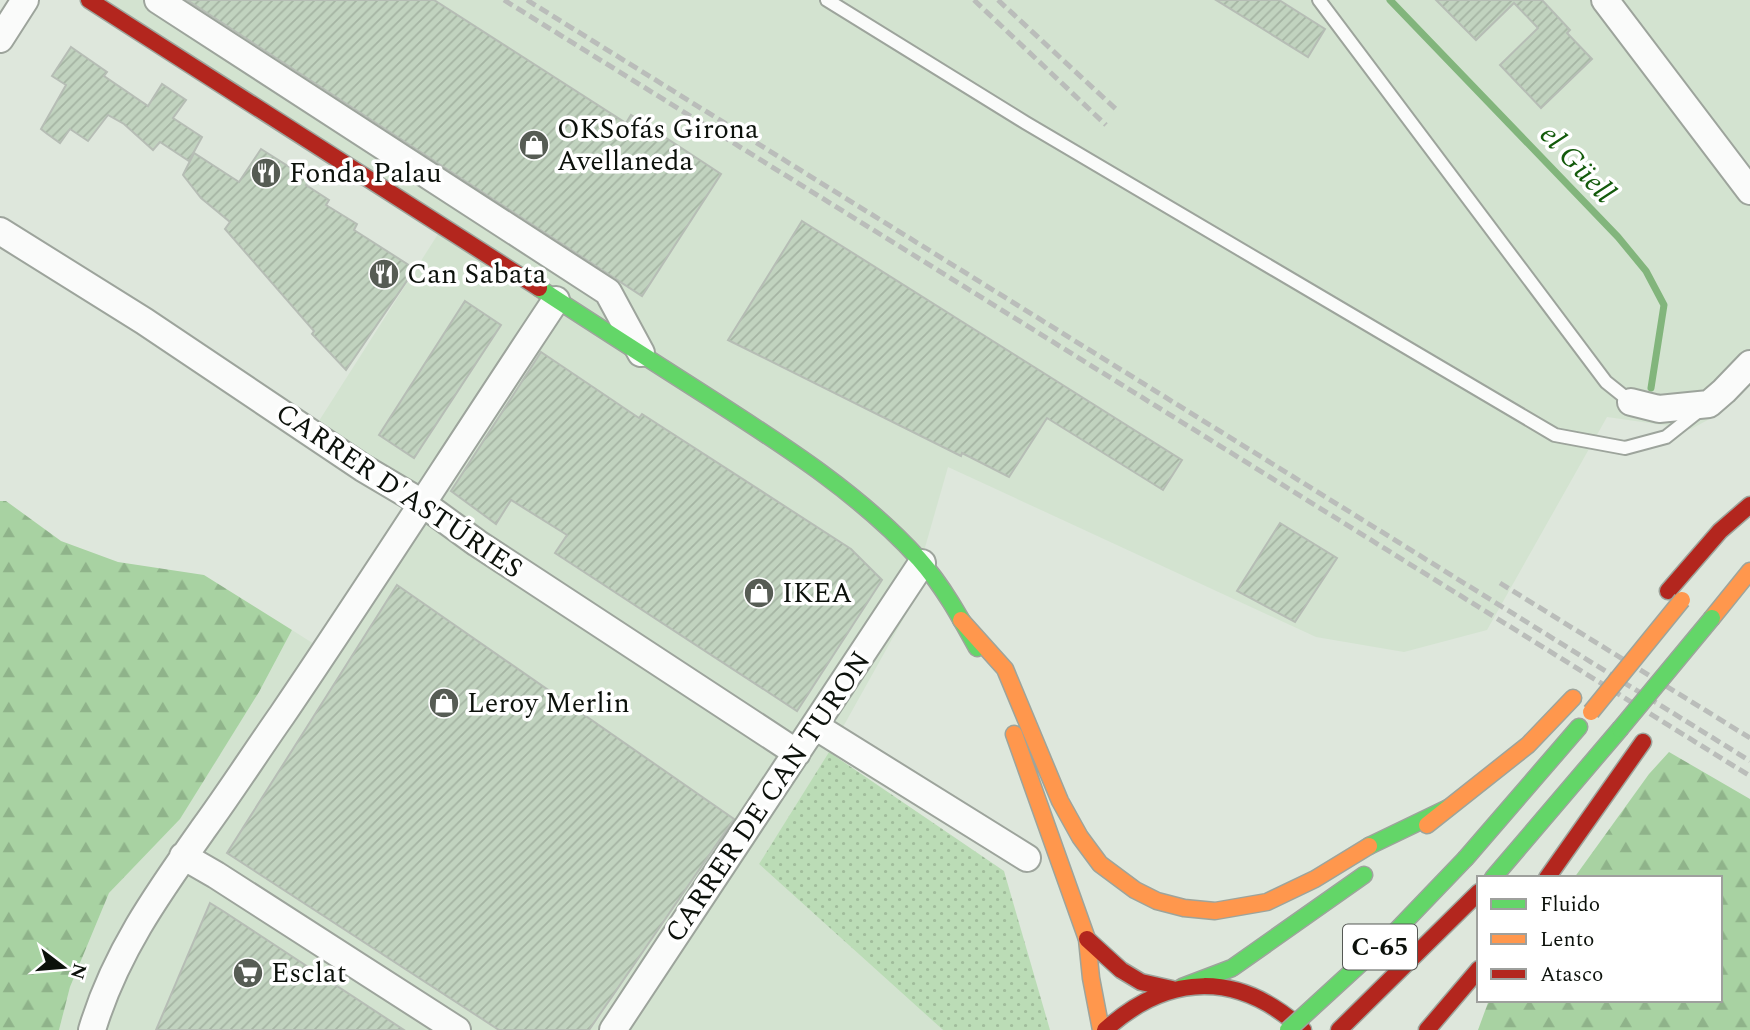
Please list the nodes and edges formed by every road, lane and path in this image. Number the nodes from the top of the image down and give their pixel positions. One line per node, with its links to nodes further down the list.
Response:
1 (25, 0): 7 (street)
2 (89, 0): 10 (main road)
3 (158, 0): 11 (street)
4 (827, 0): 14 (lane)
5 (1319, 0): 13 (lane)
6 (1605, 0): 8 (street)
7 (0, 39)
8 (1750, 191)
9 (0, 231): 15 (street, CARRER D'ASTÚRIES)
10 (556, 300): 11 (main road); 15 (street)
11 (642, 355): 18 (main road)
12 (1750, 364): 14 (street)
13 (1631, 402): 14 (street)
14 (1709, 404)
15 (422, 503): 27 (street, CARRER D'ASTÚRIES); 30 (street)
16 (1750, 505): 20 (main road)
17 (1750, 515): 20 (main road, C-65)
18 (922, 563): 21 (main road); 25 (street, CARRER DE CAN TURON)
19 (1750, 570): 33 (main road, bridge)
20 (1670, 597): 43 (main road, C-65, bridge)
21 (961, 620): 22 (main road); 28 (main road)
22 (988, 671)
23 (1578, 693): 28 (main road)
24 (1007, 716): 36 (main road)
25 (815, 726): 27 (street, CARRER DE CAN TURON); 31 (street)
26 (1647, 736): 34 (main road)
27 (797, 753): 41 (street, CARRER DE CAN TURON)
28 (1448, 808): 29 (main road)
29 (1393, 852)
30 (183, 856): 39 (street); 40 (street)
31 (1027, 858)
32 (1371, 869): 38 (main road)
33 (1495, 876)
34 (1548, 876)
35 (1477, 894): 45 (main road, C-65)
36 (1087, 939): 38 (main road); 42 (main road)
37 (1474, 975): 46 (main road); 47 (main road)
38 (1177, 988): 42 (main road); 44 (main road)
39 (92, 1030)
40 (457, 1030)
41 (614, 1030)
42 (1103, 1030)
43 (1288, 1030)
44 (1303, 1030)
45 (1339, 1030)
46 (1427, 1030)
47 (1452, 1030)

